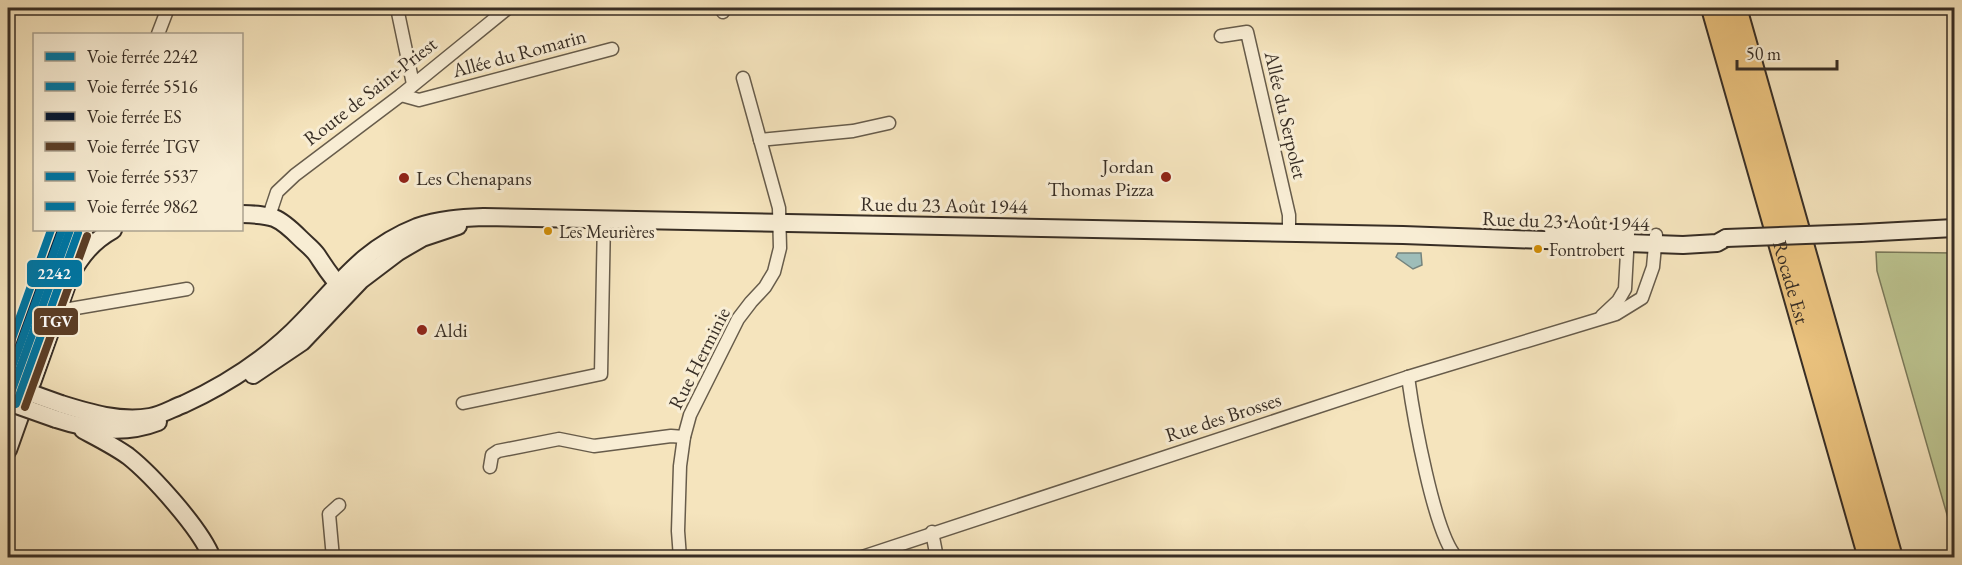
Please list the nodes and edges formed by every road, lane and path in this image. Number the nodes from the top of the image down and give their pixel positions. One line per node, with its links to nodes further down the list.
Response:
1 (168, 8): 6 (street)
2 (397, 8): 10 (street)
3 (508, 8): 10 (street, Route de Saint-Priest)
4 (1713, 8): 45 (highway, Rocade Est)
5 (1735, 8): 46 (highway, Rocade Est)
6 (158, 33)
7 (1221, 36): 20 (street, Allée du Serpolet)
8 (612, 49): 11 (street, Allée du Romarin)
9 (743, 78): 13 (street, Rue Herminie)
10 (413, 84): 11 (street, Route de Saint-Priest)
11 (401, 95): 15 (street, Route de Saint-Priest)
12 (889, 123): 13 (street)
13 (760, 140): 17 (street, Rue Herminie)
14 (243, 214): 15 (main road)
15 (269, 216): 23 (main road)
16 (604, 219): 17 (main road, Rue du 23 Août 1944); 24 (main road, Rue du 23 Août 1944); 32 (street)
17 (781, 223): 20 (main road, Rue du 23 Août 1944); 34 (street, Rue Herminie)
18 (1954, 228): 22 (main road, Rue du 23 Août 1944, bridge)
19 (104, 232): 27 (main road)
20 (1289, 233): 21 (main road, Rue du 23 Août 1944)
21 (1628, 238): 22 (main road, Rue du 23 Août 1944); 28 (street, Rue des Brosses)
22 (1656, 240): 28 (street, Rue des Brosses)
23 (316, 253): 24 (main road); 25 (main road)
24 (355, 275): 25 (main road, Rue du 23 Août 1944)
25 (342, 288): 33 (main road); 33 (main road)
26 (187, 289): 27 (street)
27 (58, 308): 35 (main road)
28 (1601, 317): 29 (street, Rue des Brosses)
29 (1408, 377): 38 (street, Rue des Brosses); 44 (street)
30 (8, 385): 33 (main road, bridge)
31 (8, 402): 33 (main road, bridge)
32 (463, 403)
33 (63, 416): 39 (main road)
34 (684, 436): 36 (street); 41 (street, Rue Herminie)
35 (8, 450)
36 (490, 467)
37 (339, 505): 40 (street)
38 (932, 532): 42 (street, Rue des Brosses); 43 (street)
39 (212, 558)
40 (333, 558)
41 (680, 558)
42 (859, 558)
43 (937, 558)
44 (1457, 558)
45 (1870, 558)
46 (1891, 558)

